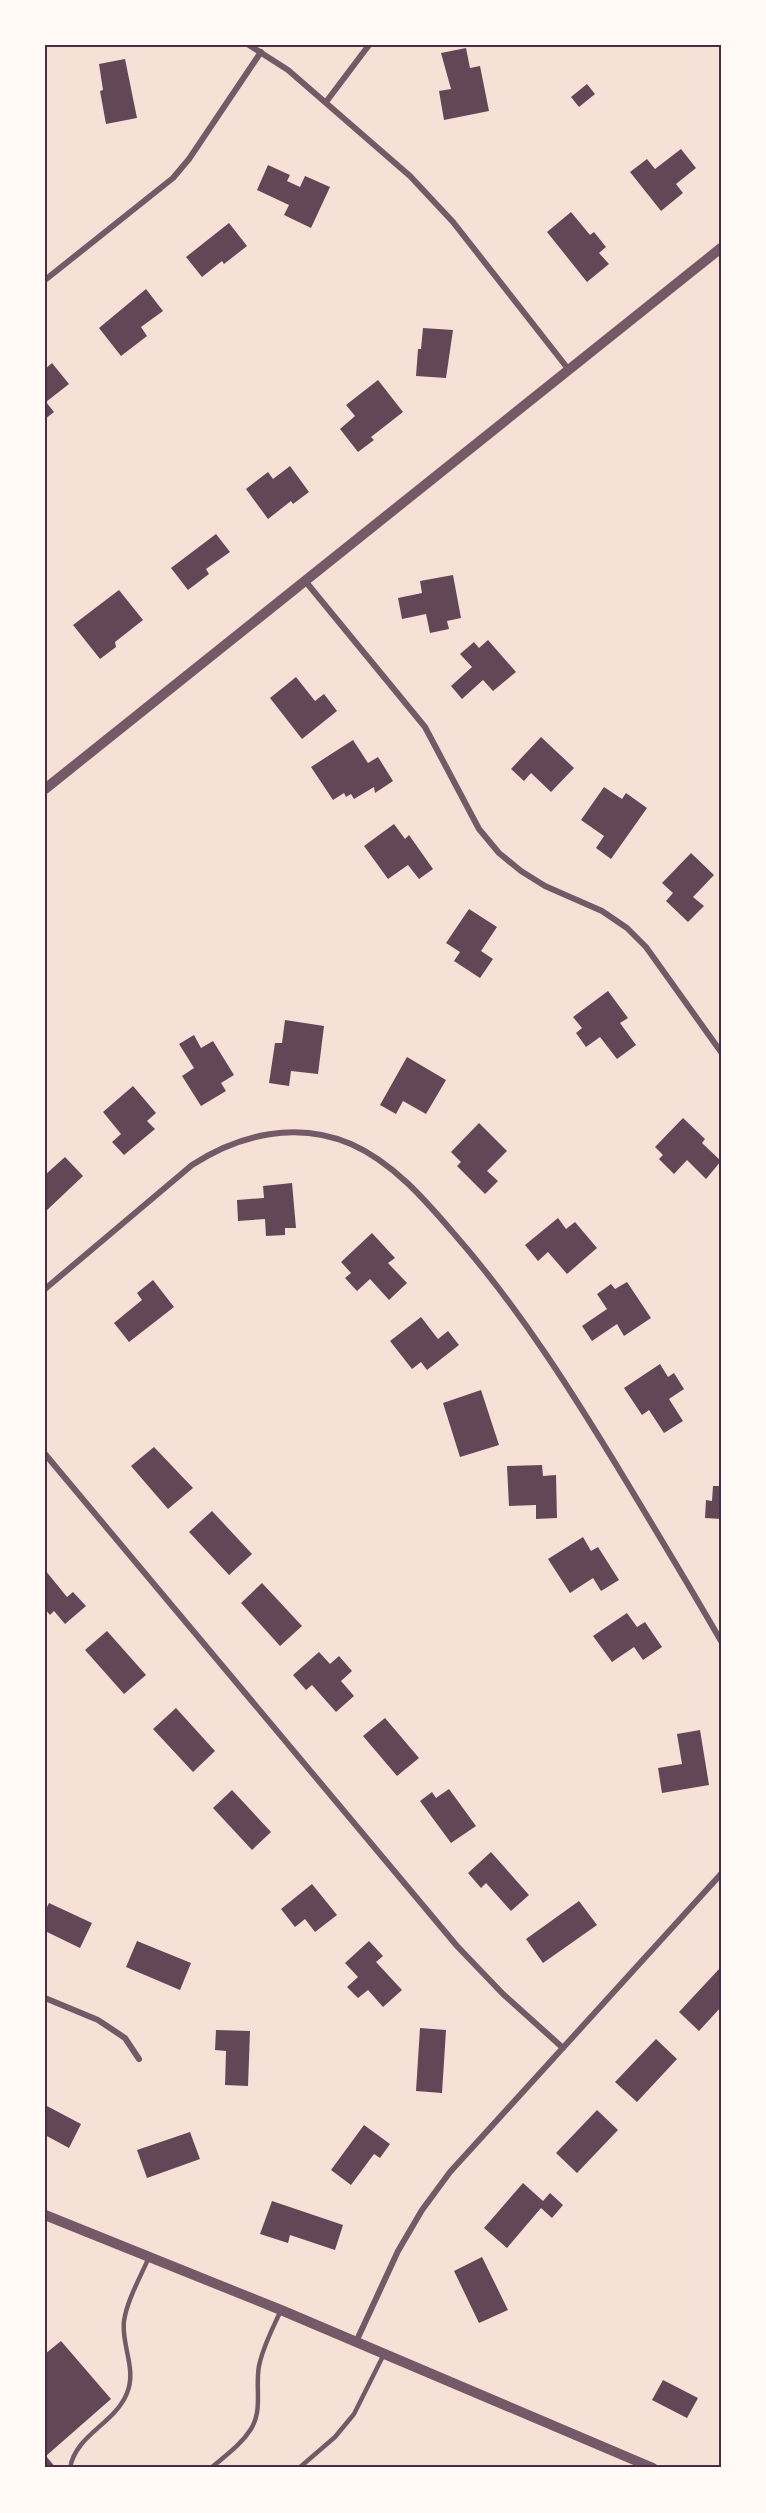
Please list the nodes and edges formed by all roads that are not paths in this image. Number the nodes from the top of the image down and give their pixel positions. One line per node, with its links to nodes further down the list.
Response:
1 (249, 45): 3 (street)
2 (369, 45): 4 (street)
3 (261, 52): 4 (street); 6 (street)
4 (326, 102): 7 (street)
5 (721, 248): 7 (street)
6 (45, 280)
7 (569, 370): 8 (street)
8 (306, 582): 9 (street); 10 (street)
9 (45, 789)
10 (721, 1052)
11 (45, 1289): 14 (street)
12 (45, 1454): 18 (street)
13 (721, 1625): 14 (street)
14 (714, 1629): 15 (street)
15 (721, 1641)
16 (721, 1874): 18 (street)
17 (45, 1998): 19 (street)
18 (563, 2048): 23 (street)
19 (139, 2059)
20 (45, 2215): 21 (street)
21 (149, 2257): 22 (street); 25 (lane)
22 (281, 2310): 23 (street); 26 (lane)
23 (356, 2342): 24 (street)
24 (384, 2354): 27 (lane); 28 (street)
25 (70, 2468)
26 (211, 2468)
27 (299, 2468)
28 (654, 2468)

